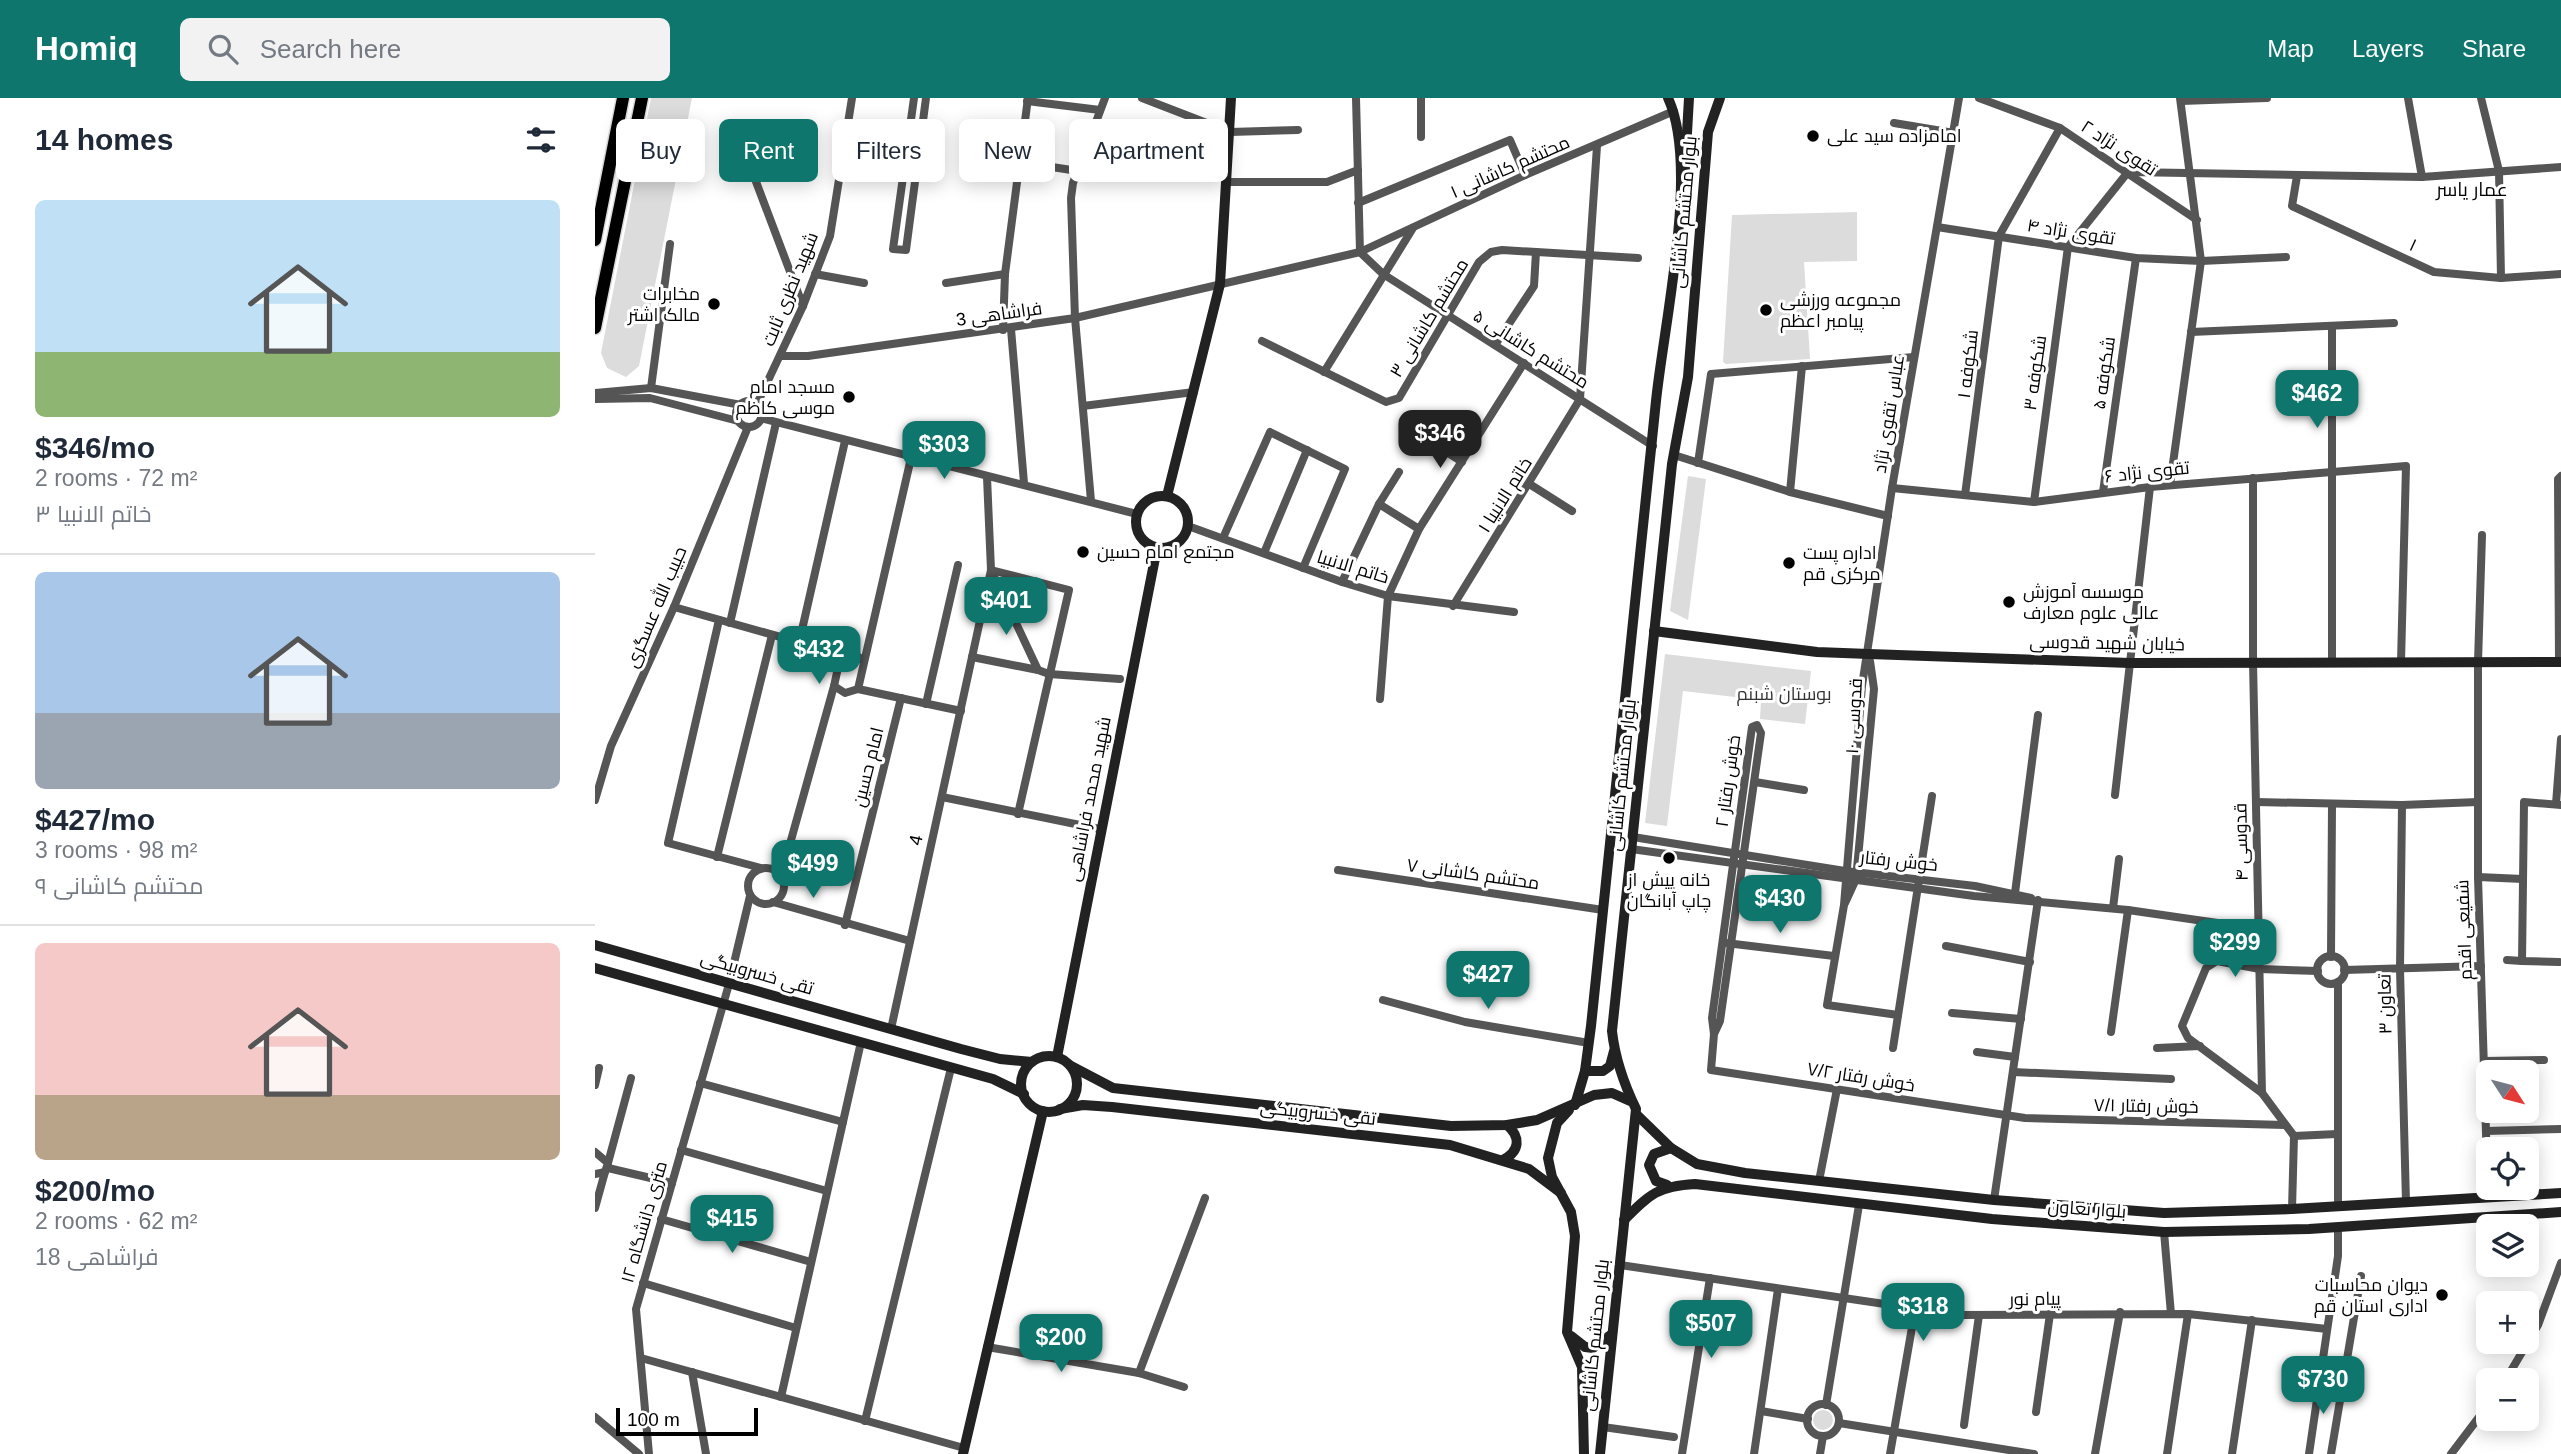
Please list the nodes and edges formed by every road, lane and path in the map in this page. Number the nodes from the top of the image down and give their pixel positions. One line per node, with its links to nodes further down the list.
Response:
1 (623, 98): 54 (main road)
2 (642, 98): 77 (main road)
3 (852, 98): 64 (street, شهید نظری ثابت)
4 (914, 98): 23 (street)
5 (926, 98): 24 (street)
6 (1105, 98): 21 (street)
7 (1142, 98): 30 (street)
8 (1231, 98): 30 (main road)
9 (1356, 98): 35 (street)
10 (1421, 98): 32 (street)
11 (1668, 98): 22 (main road, بلوار محتشم کاشانی)
12 (1689, 98): 42 (main road)
13 (1720, 98): 103 (main road, بلوار محتشم کاشانی)
14 (1959, 98): 31 (street, عباس تقوی نژاد)
15 (1979, 98): 28 (street, تقوی نژاد ۲)
16 (2267, 98): 20 (street)
17 (2409, 98): 41 (street)
18 (2481, 98): 36 (street)
19 (1028, 99): 21 (street); 25 (street)
20 (2181, 99): 38 (street)
21 (1100, 110): 26 (street)
22 (1674, 111): 33 (street, محتشم کاشانی ۱); 42 (main road, بلوار محتشم کاشانی)
23 (911, 119)
24 (923, 119)
25 (1025, 119)
26 (1097, 119)
27 (1894, 123): 31 (street)
28 (2060, 128): 37 (street, تقوی نژاد ۲); 53 (street)
29 (1298, 130): 30 (street)
30 (1230, 132): 48 (main road)
31 (1954, 132): 52 (street, عباس تقوی نژاد)
32 (1422, 137)
33 (1597, 146): 39 (street, محتشم کاشانی ۱); 59 (street)
34 (2561, 166): 36 (street)
35 (1358, 170): 48 (street); 49 (street)
36 (2499, 171): 41 (street); 68 (street)
37 (2128, 172): 38 (street); 50 (street, تقوی نژاد ۲); 56 (street)
38 (2191, 174): 40 (street); 50 (street)
39 (1525, 175): 49 (street); 51 (street, محتشم کاشانی ۱)
40 (2297, 176): 41 (street); 68 (street, ۱)
41 (2422, 177)
42 (1682, 181): 101 (main road, بلوار محتشم کاشانی)
43 (756, 182): 72 (street)
44 (901, 182): 45 (street)
45 (915, 182)
46 (1016, 182): 65 (street)
47 (1075, 182): 74 (street)
48 (1228, 182): 71 (main road)
49 (1358, 203): 57 (street)
50 (2197, 220): 63 (street)
51 (1413, 227): 57 (street, محتشم کاشانی ۱); 66 (street)
52 (1937, 227): 53 (street, تقوی نژاد ۴); 83 (street, عباس تقوی نژاد)
53 (1999, 236): 56 (street, تقوی نژاد ۴); 119 (street, شکوفه ۱)
54 (595, 240)
55 (670, 244): 87 (street)
56 (2067, 247): 62 (street, تقوی نژاد ۴); 122 (street, شکوفه ۳)
57 (1360, 252): 66 (street, محتشم کاشانی ۵); 71 (street, محتشم کاشانی ۱)
58 (1536, 252): 59 (street, محتشم کاشانی ۳); 73 (street, محتشم کاشانی ۳); 81 (street)
59 (1590, 256): 61 (street, محتشم کاشانی ۳); 91 (street)
60 (2286, 257): 63 (street, تقوی نژاد ۴)
61 (1638, 258)
62 (2136, 258): 63 (street, تقوی نژاد ۴); 118 (street, شکوفه ۵)
63 (2201, 261): 79 (street)
64 (815, 274): 69 (street); 72 (street, شهید نظری ثابت)
65 (1005, 274): 70 (street); 78 (street)
66 (1383, 274): 73 (street, محتشم کاشانی ۵); 86 (street)
67 (2561, 274): 68 (street, ۱)
68 (2501, 278)
69 (864, 283)
70 (946, 283)
71 (1220, 284): 74 (street, فراشاهی 3); 88 (main road)
72 (803, 306): 82 (street, شهید نظری ثابت)
73 (1448, 315): 81 (street, محتشم کاشانی ۵); 86 (street, محتشم کاشانی ۳)
74 (1075, 318): 78 (street, فراشاهی 3); 94 (street)
75 (2394, 324): 76 (street)
76 (2332, 326): 79 (street); 108 (street)
77 (595, 328)
78 (1007, 330): 82 (street, فراشاهی 3); 112 (street)
79 (2191, 332): 114 (street)
80 (1262, 341): 86 (street, محتشم کاشانی ۳)
81 (1495, 345): 84 (street, محتشم کاشانی ۵)
82 (780, 356): 92 (street, شهید نظری ثابت)
83 (1914, 357): 85 (street); 116 (street, عباس تقوی نژاد)
84 (1524, 363): 91 (street, محتشم کاشانی ۵); 105 (street)
85 (1802, 366): 106 (street); 117 (street)
86 (1324, 372)
87 (651, 388): 89 (street); 93 (street)
88 (1194, 392): 94 (street); 120 (main road)
89 (595, 393)
90 (595, 399): 96 (street)
91 (1580, 399): 101 (street, محتشم کاشانی ۵); 113 (street, خاتم الانبیا ۱)
92 (757, 404): 93 (street); 95 (street)
93 (741, 405): 96 (street)
94 (1083, 406): 121 (street)
95 (761, 418): 97 (street); 98 (street)
96 (738, 421): 98 (street)
97 (776, 424): 100 (street); 142 (street)
98 (748, 427): 139 (street, حبیب الله عسگری)
99 (1417, 433): 105 (street)
100 (845, 441): 104 (street); 145 (street)
101 (1653, 446): 198 (main road, بلوار محتشم کاشانی)
102 (1307, 450): 130 (street); 132 (street); 134 (street)
103 (1674, 455): 106 (street); 143 (main road, بلوار محتشم کاشانی)
104 (911, 458): 110 (street); 149 (street)
105 (1462, 461): 128 (street)
106 (1698, 463): 117 (street)
107 (1399, 472): 123 (street)
108 (2332, 472): 111 (street, تقوی نژاد ۶); 151 (street); 152 (street, تقوی نژاد ۶)
109 (2561, 476): 154 (street)
110 (986, 477): 112 (street); 135 (street)
111 (2253, 478): 114 (street, تقوی نژاد ۶); 150 (street, قدوسی ۴)
112 (1024, 484): 121 (street)
113 (1531, 485): 124 (street); 138 (street, خاتم الانبیا ۱)
114 (2170, 485): 115 (street, تقوی نژاد ۶)
115 (2150, 487): 118 (street, تقوی نژاد ۶); 155 (street)
116 (1892, 488): 119 (street, تقوی نژاد ۶); 126 (street, عباس تقوی نژاد)
117 (1790, 492): 126 (street)
118 (2103, 492): 122 (street, تقوی نژاد ۶)
119 (1965, 495): 122 (street, تقوی نژاد ۶)
120 (1167, 496): 125 (main road); 127 (main road)
121 (1091, 500): 125 (street)
122 (2034, 502)
123 (1379, 504): 128 (street); 136 (street)
124 (1573, 511)
125 (1137, 514): 131 (main road)
126 (1888, 516): 147 (street, عباس تقوی نژاد)
127 (1188, 526): 130 (street, خاتم الانبیا); 131 (main road)
128 (1419, 529): 137 (street)
129 (2483, 535): 153 (street, شفیعی اقدم)
130 (1223, 538): 132 (street, خاتم الانبیا)
131 (1157, 548): 179 (main road, شهید محمد فراشاهی)
132 (1263, 553): 134 (street, خاتم الانبیا)
133 (958, 565): 163 (street)
134 (1303, 568): 136 (street, خاتم الانبیا)
135 (991, 570): 148 (street, 4); 156 (street); 157 (street)
136 (1342, 582): 137 (street, خاتم الانبیا)
137 (1388, 596): 138 (street, خاتم الانبیا); 162 (street)
138 (1453, 606): 140 (street, خاتم الانبیا)
139 (674, 607): 141 (street); 172 (street, حبیب الله عسگری)
140 (1514, 612)
141 (719, 620): 142 (street); 181 (street)
142 (730, 623): 144 (street)
143 (1654, 631): 147 (main road, خیابان شهید قدوسی); 180 (main road, بلوار محتشم کاشانی)
144 (772, 635): 145 (street); 181 (street)
145 (799, 643): 146 (street)
146 (841, 654): 149 (street); 159 (street)
147 (1869, 654): 155 (main road, خیابان شهید قدوسی); 186 (street, قدوسی ۱۰); 188 (street, قدوسی ۱۰)
148 (972, 657): 156 (street); 164 (street, 4)
149 (864, 662): 160 (street)
150 (2253, 662): 151 (main road, خیابان شهید قدوسی); 155 (main road, خیابان شهید قدوسی); 173 (street, قدوسی ۴)
151 (2332, 662): 152 (main road, خیابان شهید قدوسی)
152 (2401, 662): 153 (main road, خیابان شهید قدوسی)
153 (2477, 662): 154 (main road, خیابان شهید قدوسی); 174 (street, شفیعی اقدم)
154 (2560, 662)
155 (2130, 663): 169 (street)
156 (1038, 670): 157 (street)
157 (1049, 674): 158 (street); 178 (street)
158 (1120, 679)
159 (834, 686): 160 (street); 187 (street)
160 (858, 689): 161 (street)
161 (901, 698): 163 (street); 200 (street, امام حسین)
162 (1380, 699)
163 (926, 704): 164 (street)
164 (961, 711): 171 (street, 4)
165 (2038, 715): 192 (street)
166 (2561, 739): 175 (street)
167 (1755, 782): 168 (street); 182 (street, خوش رفتار ۲); 182 (street, خوش رفتار ۲)
168 (1804, 790)
169 (2115, 795)
170 (1932, 796): 191 (street)
171 (941, 797): 178 (street); 202 (street, 4)
172 (595, 800)
173 (2256, 802): 176 (street); 201 (street, قدوسی ۴)
174 (2478, 802): 177 (street); 189 (street, شفیعی اقدم)
175 (2558, 804): 190 (street)
176 (2332, 805): 177 (street); 207 (street)
177 (2402, 805): 215 (street, تعاون ۳)
178 (1018, 814): 179 (street)
179 (1100, 829): 234 (main road, شهید محمد فراشاهی)
180 (1632, 843): 182 (street, خوش رفتار); 230 (main road, بلوار محتشم کاشانی)
181 (717, 857): 184 (street)
182 (1739, 858): 186 (street, خوش رفتار); 203 (street)
183 (2119, 859): 197 (street)
184 (761, 868): 187 (street); 193 (street)
185 (1338, 870): 198 (street, محتشم کاشانی ۷)
186 (1844, 875): 188 (street, خوش رفتار); 196 (street, قدوسی ۱۰)
187 (781, 876): 195 (street)
188 (1857, 876): 191 (street, خوش رفتار); 196 (street, قدوسی ۱۰)
189 (2478, 877): 190 (street); 212 (street, شفیعی اقدم)
190 (2523, 879): 209 (street)
191 (1918, 884): 192 (street, خوش رفتار); 194 (street, خوش رفتار); 223 (street)
192 (2015, 893): 194 (street, خوش رفتار)
193 (751, 896): 195 (street); 219 (street, ۱۲ متری دانشگاه)
194 (2038, 900): 197 (street, خوش رفتار); 210 (street)
195 (773, 902): 200 (street)
196 (1844, 905): 206 (street)
197 (2113, 908): 199 (street, خوش رفتار)
198 (1603, 909): 228 (main road, بلوار محتشم کاشانی)
199 (2128, 910): 201 (street, خوش رفتار); 226 (street)
200 (845, 925): 202 (street)
201 (2259, 929): 214 (street, قدوسی ۴)
202 (910, 941): 225 (street, 4)
203 (1727, 943): 206 (street); 249 (street, خوش رفتار ۷/۲)
204 (595, 944): 219 (main road, تقی خسروبیگی)
205 (1947, 946): 210 (street)
206 (1834, 956): 223 (street)
207 (2331, 957): 216 (street); 217 (street)
208 (2507, 960): 209 (street)
209 (2522, 961): 211 (street)
210 (2030, 962): 224 (street)
211 (2559, 962)
212 (2481, 966): 215 (street); 236 (street, شفیعی اقدم)
213 (595, 968): 221 (main road)
214 (2260, 969): 217 (street); 229 (street); 250 (street, قدوسی ۴)
215 (2400, 969): 216 (street); 282 (street, تعاون ۳)
216 (2344, 970): 218 (street)
217 (2318, 971): 218 (street)
218 (2338, 982): 263 (street)
219 (729, 984): 221 (street, ۱۲ متری دانشگاه); 225 (main road, تقی خسروبیگی)
220 (1383, 1000): 228 (street)
221 (723, 1003): 227 (main road); 247 (street, ۱۲ متری دانشگاه)
222 (1952, 1013): 224 (street)
223 (1898, 1015): 231 (street)
224 (2021, 1019): 235 (street)
225 (891, 1029): 239 (main road, تقی خسروبیگی)
226 (2111, 1032)
227 (861, 1042): 242 (main road); 257 (street)
228 (1589, 1043): 243 (main road, بلوار محتشم کاشانی)
229 (2200, 1046): 232 (street); 250 (street)
230 (1613, 1048): 243 (main road); 255 (main road, بلوار محتشم کاشانی)
231 (1893, 1048)
232 (2157, 1048)
233 (1977, 1052): 235 (street)
234 (1057, 1057): 239 (main road); 240 (main road)
235 (2015, 1057): 244 (street)
236 (2484, 1060)
237 (2539, 1060): 238 (street)
238 (2544, 1060)
239 (1032, 1062): 251 (main road)
240 (1071, 1066): 253 (main road); 259 (main road, تقی خسروبیگی)
241 (599, 1068): 248 (street)
242 (951, 1068): 251 (main road); 323 (street)
243 (1585, 1071): 252 (main road, بلوار محتشم کاشانی)
244 (2013, 1072): 246 (street); 256 (street)
245 (631, 1077): 270 (street)
246 (2171, 1079)
247 (700, 1083): 257 (street); 267 (street, ۱۲ متری دانشگاه)
248 (595, 1085)
249 (1837, 1089): 256 (street, خوش رفتار ۷/۲); 272 (street)
250 (2262, 1093): 260 (street)
251 (1024, 1094): 254 (main road)
252 (1573, 1106): 255 (main road, تقی خسروبیگی); 259 (main road, تقی خسروبیگی); 276 (main road, بلوار محتشم کاشانی)
253 (1060, 1109): 254 (main road); 269 (main road, تقی خسروبیگی)
254 (1043, 1111): 311 (main road)
255 (1636, 1112): 266 (main road, بلوار تعاون); 289 (main road, بلوار محتشم کاشانی)
256 (2007, 1116): 260 (street, خوش رفتار ۷/۱); 281 (street)
257 (843, 1122): 275 (street)
258 (2486, 1124): 262 (street, شفیعی اقدم)
259 (1507, 1125): 269 (main road)
260 (2285, 1125): 264 (street)
261 (2561, 1129): 262 (street)
262 (2486, 1131): 265 (street, شفیعی اقدم)
263 (2337, 1134): 264 (street); 284 (street)
264 (2294, 1136): 286 (street)
265 (2486, 1137)
266 (1671, 1148): 272 (main road, بلوار تعاون); 274 (main road)
267 (681, 1150): 273 (street, ۱۲ متری دانشگاه); 275 (street)
268 (595, 1152): 270 (street)
269 (1503, 1160): 276 (main road, تقی خسروبیگی)
270 (607, 1167): 271 (street); 273 (street); 285 (street)
271 (595, 1174)
272 (1819, 1181): 281 (main road, بلوار تعاون)
273 (672, 1183): 288 (street, ۱۲ متری دانشگاه)
274 (1667, 1185): 283 (main road, بلوار تعاون); 289 (main road)
275 (827, 1191): 292 (street)
276 (1562, 1193): 309 (main road, بلوار محتشم کاشانی)
277 (2561, 1193): 278 (main road, بلوار تعاون)
278 (2539, 1194)
279 (1205, 1198): 315 (street)
280 (2476, 1198): 282 (main road, بلوار تعاون)
281 (1994, 1200): 286 (main road, بلوار تعاون)
282 (2406, 1202): 284 (main road, بلوار تعاون)
283 (1859, 1205): 291 (main road, بلوار تعاون); 299 (street)
284 (2337, 1206): 286 (main road, بلوار تعاون); 290 (main road)
285 (595, 1208)
286 (2292, 1209)
287 (2561, 1212): 290 (main road, بلوار تعاون)
288 (661, 1220): 292 (street); 297 (street, ۱۲ متری دانشگاه)
289 (1625, 1220): 294 (main road, بلوار محتشم کاشانی)
290 (2338, 1227): 291 (main road, بلوار تعاون); 308 (street)
291 (2164, 1232): 303 (street)
292 (811, 1262): 307 (street)
293 (2561, 1263): 313 (street)
294 (1620, 1265): 296 (street, پیام نور); 310 (main road, بلوار محتشم کاشانی)
295 (2361, 1276): 349 (street)
296 (1710, 1278): 298 (street, پیام نور); 339 (street)
297 (643, 1283): 307 (street); 312 (street, ۱۲ متری دانشگاه)
298 (1778, 1289): 299 (street, پیام نور); 319 (street)
299 (1844, 1300): 300 (street, پیام نور); 318 (street)
300 (1915, 1310): 305 (street, پیام نور); 328 (street)
301 (2120, 1312): 302 (street, پیام نور); 303 (street, پیام نور); 345 (street)
302 (2050, 1314): 305 (street, پیام نور); 320 (street)
303 (2171, 1314): 304 (street, پیام نور)
304 (2188, 1314): 306 (street, پیام نور); 346 (street)
305 (1979, 1315): 326 (street)
306 (2252, 1320): 308 (street, پیام نور); 347 (street)
307 (796, 1328): 317 (street)
308 (2327, 1329): 348 (street)
309 (1567, 1332): 310 (main road); 329 (main road, بلوار محتشم کاشانی)
310 (1612, 1334): 327 (main road, بلوار محتشم کاشانی)
311 (988, 1347): 315 (street); 333 (main road)
312 (641, 1358): 314 (street); 335 (street, ۱۲ متری دانشگاه)
313 (2513, 1368)
314 (692, 1372): 317 (street); 336 (street)
315 (1139, 1373): 316 (street)
316 (1184, 1387)
317 (781, 1397): 323 (street)
318 (1826, 1405): 322 (street); 325 (street)
319 (1761, 1411): 322 (street); 340 (street)
320 (2036, 1412)
321 (595, 1417): 334 (street)
322 (1808, 1419): 330 (street)
323 (865, 1421): 333 (street)
324 (2476, 1421): 350 (street)
325 (1839, 1423): 328 (street); 330 (street)
326 (1964, 1424)
327 (1603, 1432): 329 (main road); 331 (street); 338 (main road, بلوار محتشم کاشانی)
328 (1893, 1432): 332 (street); 342 (street)
329 (1583, 1435): 337 (main road, بلوار محتشم کاشانی)
330 (1823, 1436): 341 (street)
331 (1674, 1437)
332 (1960, 1442): 343 (street); 344 (street)
333 (963, 1451)
334 (639, 1454)
335 (649, 1454)
336 (706, 1454)
337 (1584, 1454)
338 (1600, 1454)
339 (1682, 1454)
340 (1754, 1454)
341 (1820, 1454)
342 (1890, 1454)
343 (1958, 1454)
344 (2030, 1454)
345 (2095, 1454)
346 (2167, 1454)
347 (2232, 1454)
348 (2309, 1454)
349 (2332, 1454)
350 (2451, 1454)

